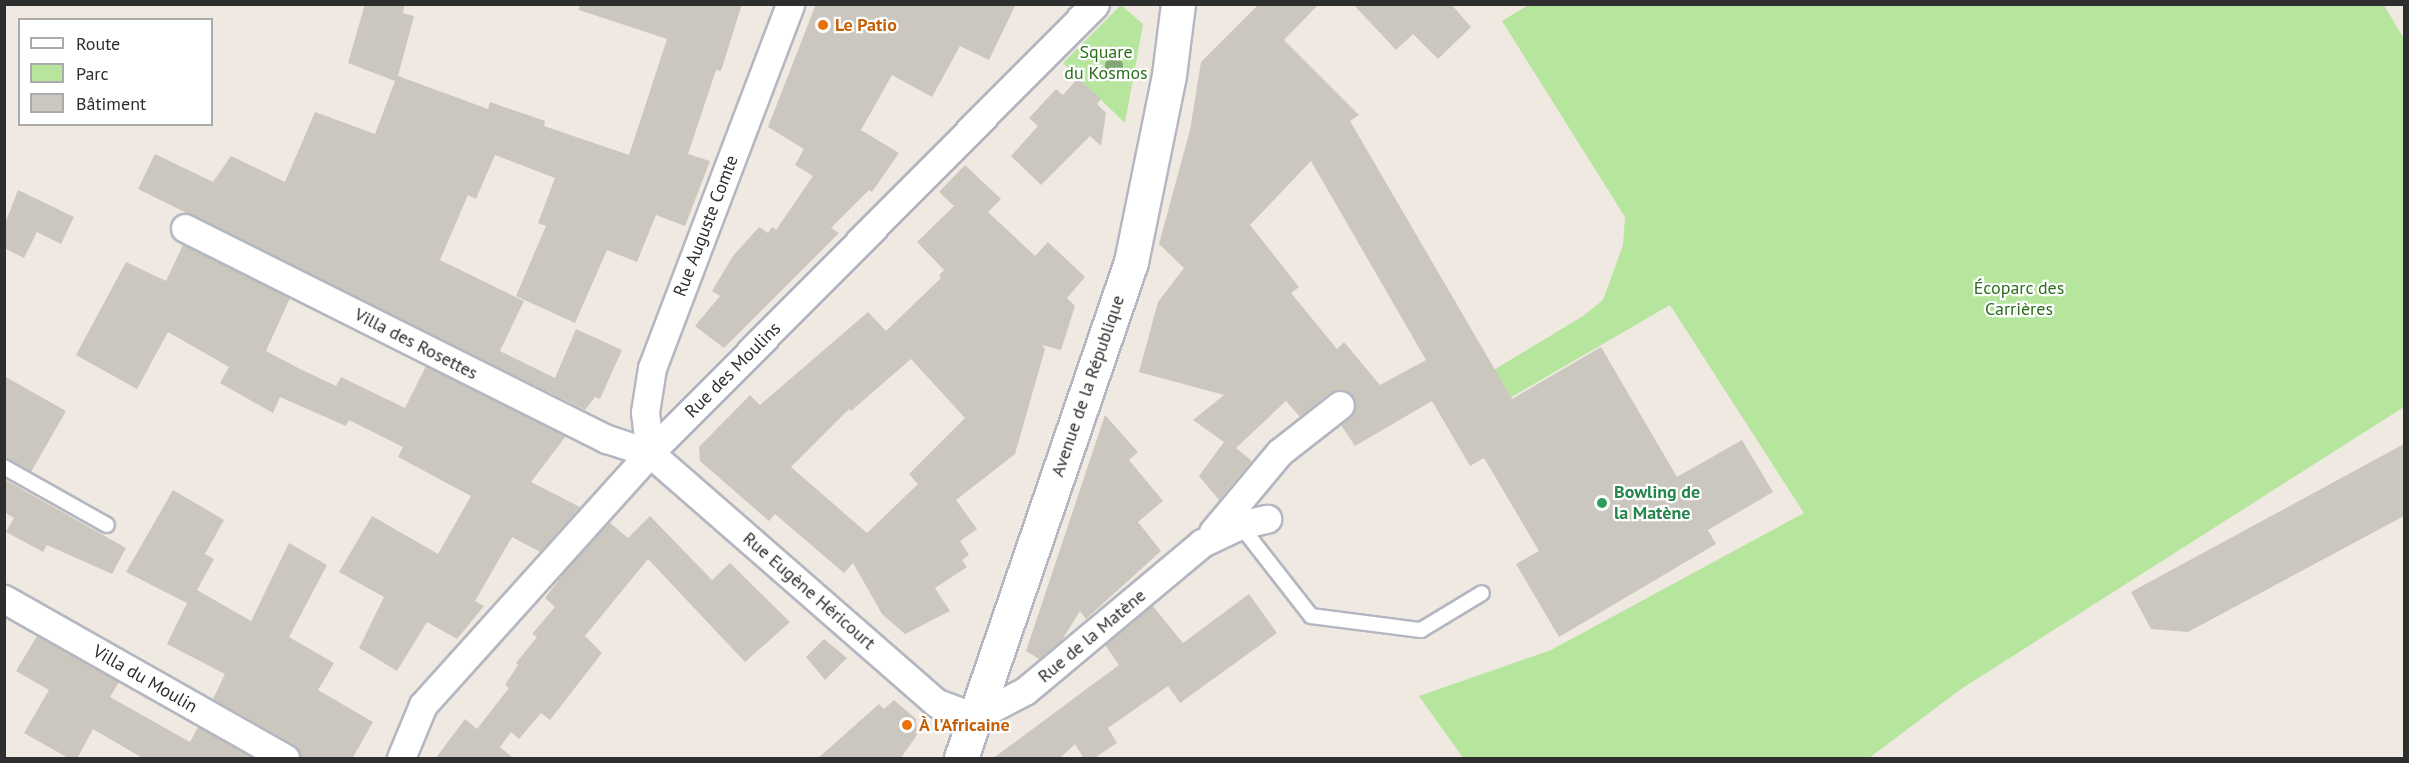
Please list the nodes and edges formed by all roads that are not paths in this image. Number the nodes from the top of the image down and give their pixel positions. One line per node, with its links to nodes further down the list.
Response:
1 (790, 4): 6 (street, Rue Auguste Comte)
2 (1095, 4): 6 (street, Rue des Moulins)
3 (1178, 4): 14 (main road, Avenue de la République)
4 (185, 228): 6 (street, Villa des Rosettes)
5 (1340, 405): 11 (street, Rue de la Matène)
6 (650, 453): 14 (street, Rue Eugène Héricourt); 16 (street, Rue des Moulins)
7 (4, 467): 9 (lane)
8 (1268, 519): 10 (street, Rue de la Matène)
9 (107, 525)
10 (1240, 525): 11 (street, Rue de la Matène); 12 (lane)
11 (1202, 543): 14 (street, Rue de la Matène)
12 (1482, 593)
13 (4, 599): 15 (street, Villa du Moulin)
14 (975, 717): 17 (main road, Avenue de la République)
15 (285, 759)
16 (401, 759)
17 (961, 759)

